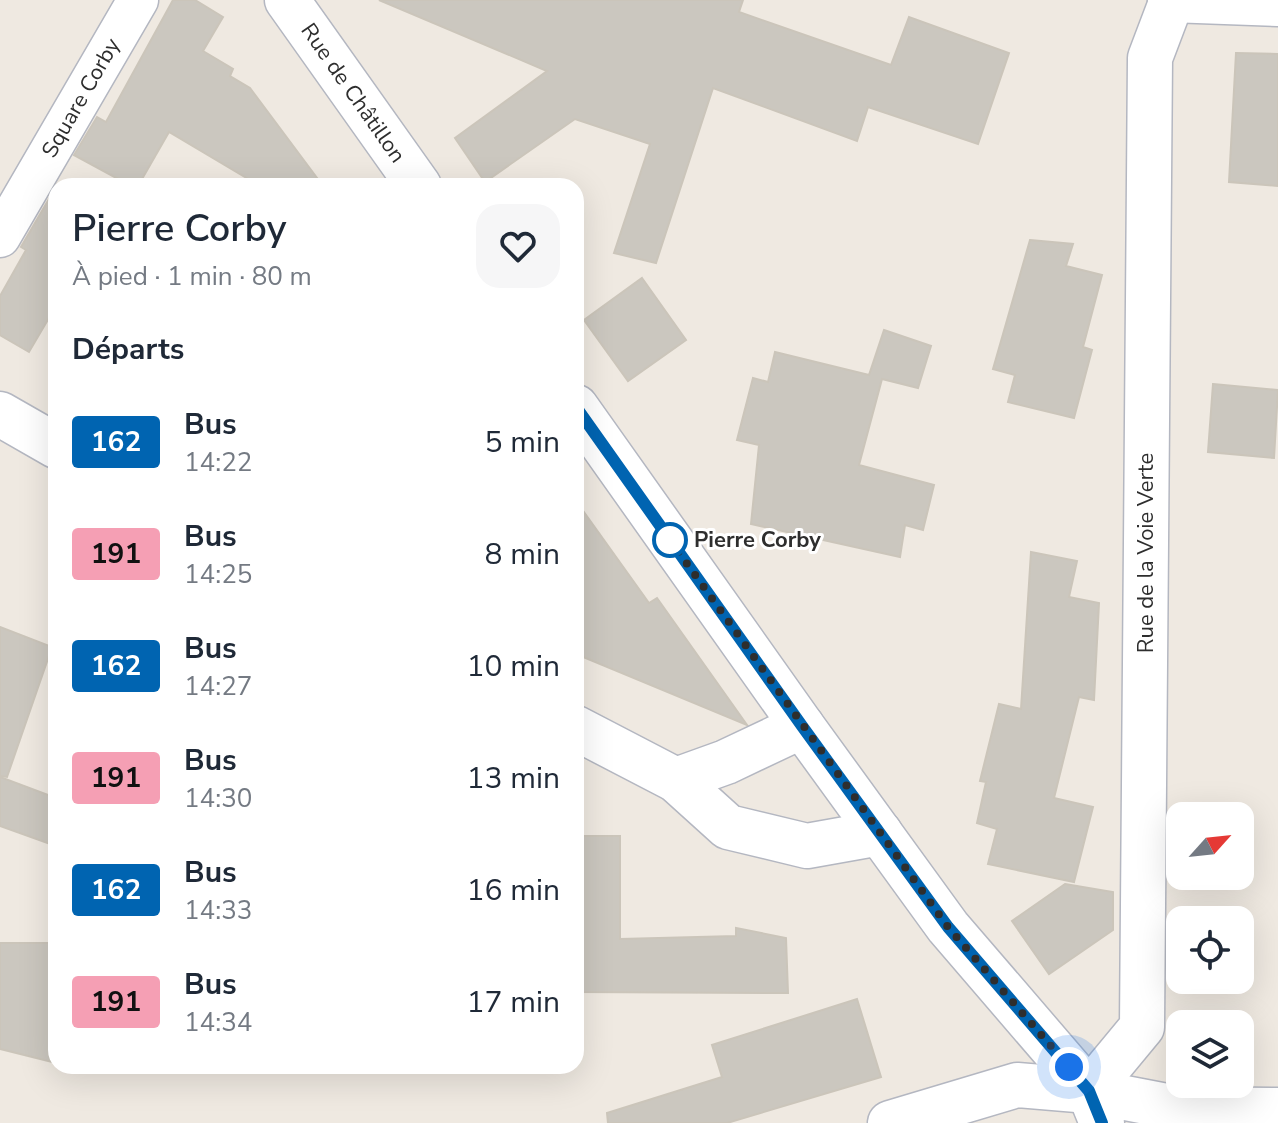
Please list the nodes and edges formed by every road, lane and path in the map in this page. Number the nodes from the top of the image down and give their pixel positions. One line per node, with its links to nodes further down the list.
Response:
1 (138, 0): 6 (street, Square Corby)
2 (287, 0): 5 (street, Rue de Châtillon)
3 (1171, 0): 4 (street); 14 (street, Rue de la Voie Verte)
4 (1278, 4)
5 (413, 178)
6 (0, 237)
7 (0, 414): 9 (street)
8 (584, 418): 10 (street)
9 (48, 441)
10 (802, 726): 12 (street); 13 (street)
11 (584, 732): 12 (street)
12 (676, 780): 13 (street)
13 (880, 833): 14 (street)
14 (1096, 1107): 15 (street); 16 (street)
15 (1278, 1110)
16 (890, 1123)

